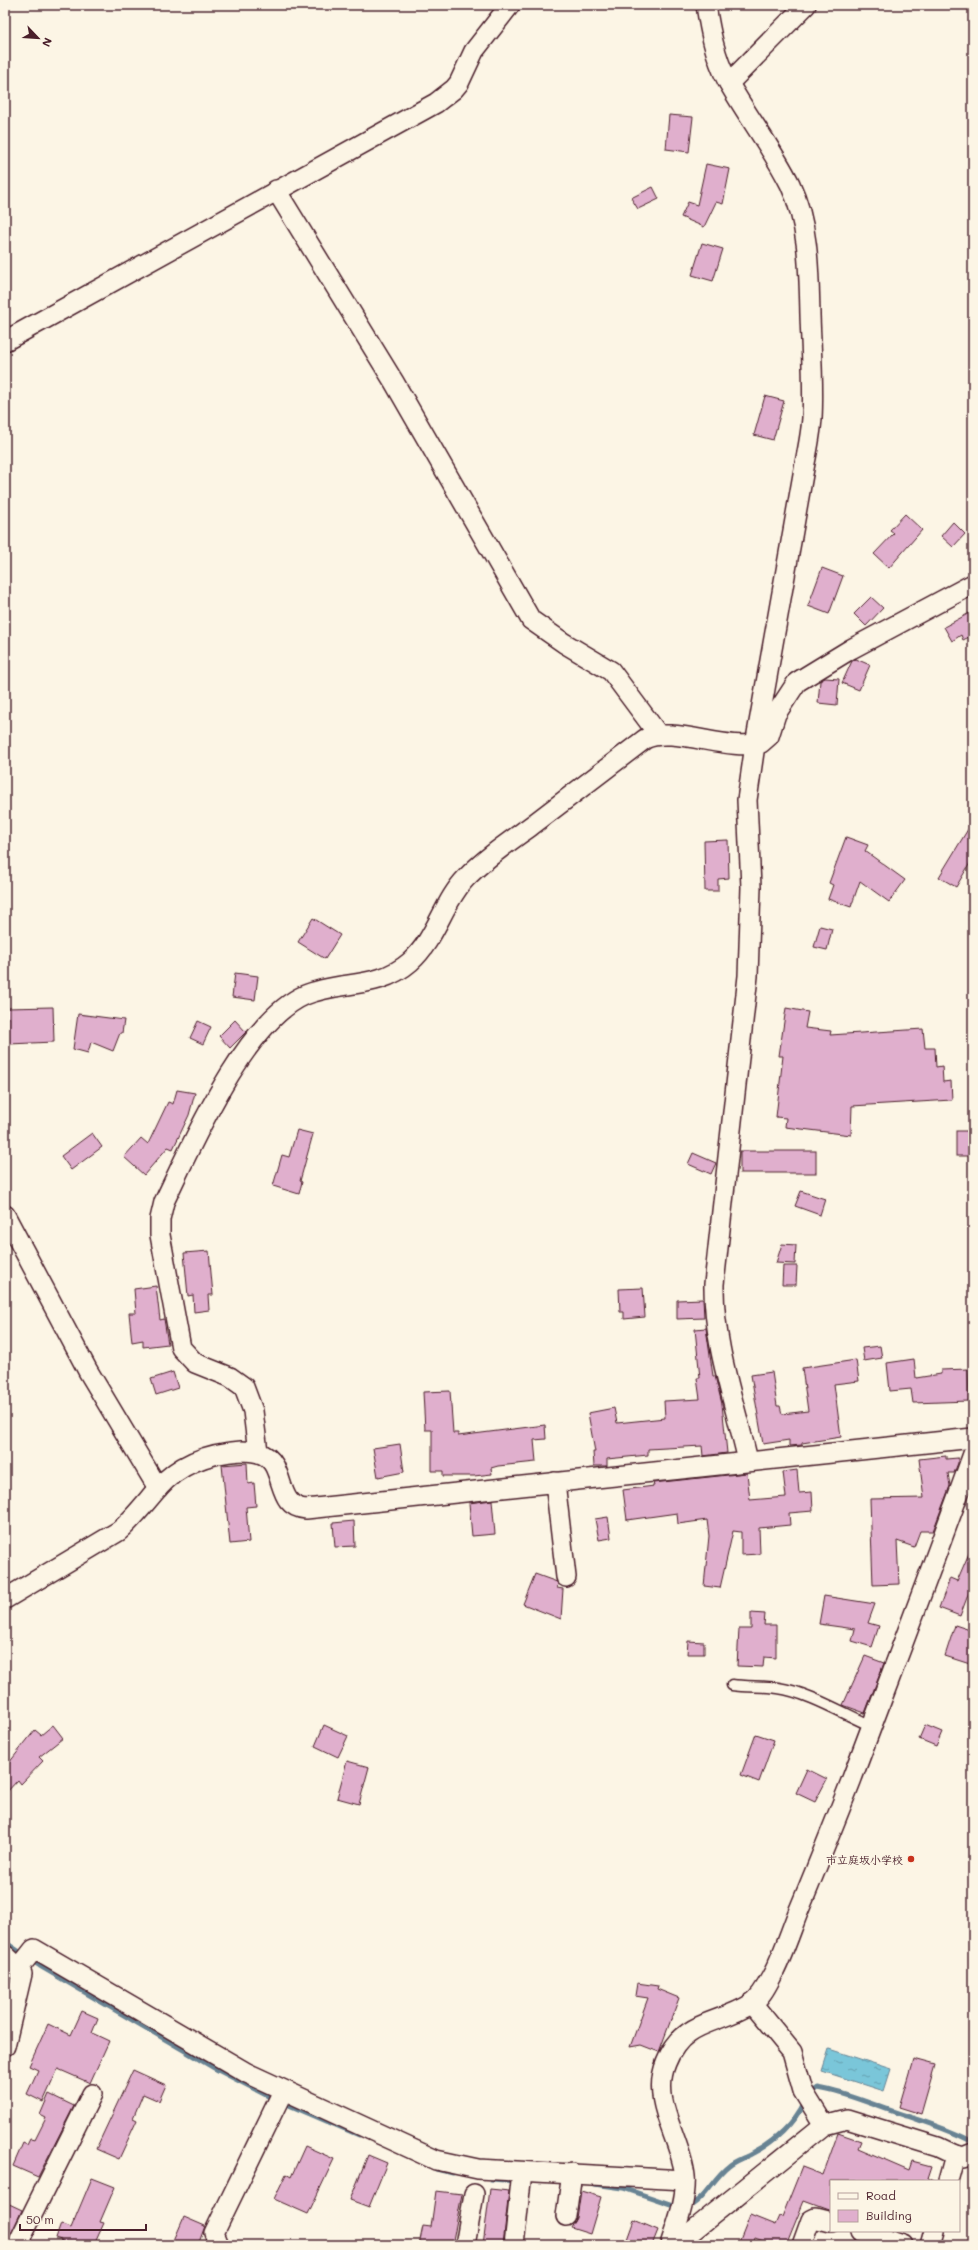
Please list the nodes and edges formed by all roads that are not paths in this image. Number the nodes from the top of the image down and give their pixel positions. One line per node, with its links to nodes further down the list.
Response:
1 (510, 5): 5 (street)
2 (706, 5): 4 (street)
3 (806, 5): 4 (street)
4 (729, 83): 9 (street)
5 (276, 190): 6 (street); 8 (street)
6 (5, 341)
7 (973, 584): 9 (street)
8 (656, 734): 9 (street); 12 (street)
9 (755, 745): 14 (street)
10 (5, 1215): 16 (street)
11 (973, 1438): 14 (street)
12 (258, 1452): 15 (street); 16 (street)
13 (973, 1454): 20 (street)
14 (748, 1461): 15 (street)
15 (554, 1482): 17 (street)
16 (158, 1488): 18 (street)
17 (566, 1577)
18 (5, 1599)
19 (732, 1685): 20 (lane)
20 (872, 1726): 23 (street)
21 (5, 1955): 22 (street)
22 (19, 1968): 24 (street); 25 (street)
23 (752, 2003): 27 (street); 32 (street)
24 (5, 2046)
25 (283, 2091): 29 (street); 39 (street)
26 (92, 2094): 38 (street)
27 (820, 2119): 28 (street); 43 (street)
28 (964, 2154): 31 (street)
29 (522, 2172): 30 (street); 41 (street)
30 (572, 2173): 32 (street); 34 (street)
31 (949, 2180)
32 (685, 2187): 42 (street)
33 (474, 2194): 40 (street)
34 (566, 2216)
35 (830, 2222): 44 (street)
36 (863, 2232): 45 (street)
37 (934, 2232): 46 (street)
38 (17, 2245)
39 (219, 2245)
40 (465, 2245)
41 (514, 2245)
42 (670, 2245)
43 (675, 2245)
44 (802, 2245)
45 (903, 2245)
46 (930, 2245)

